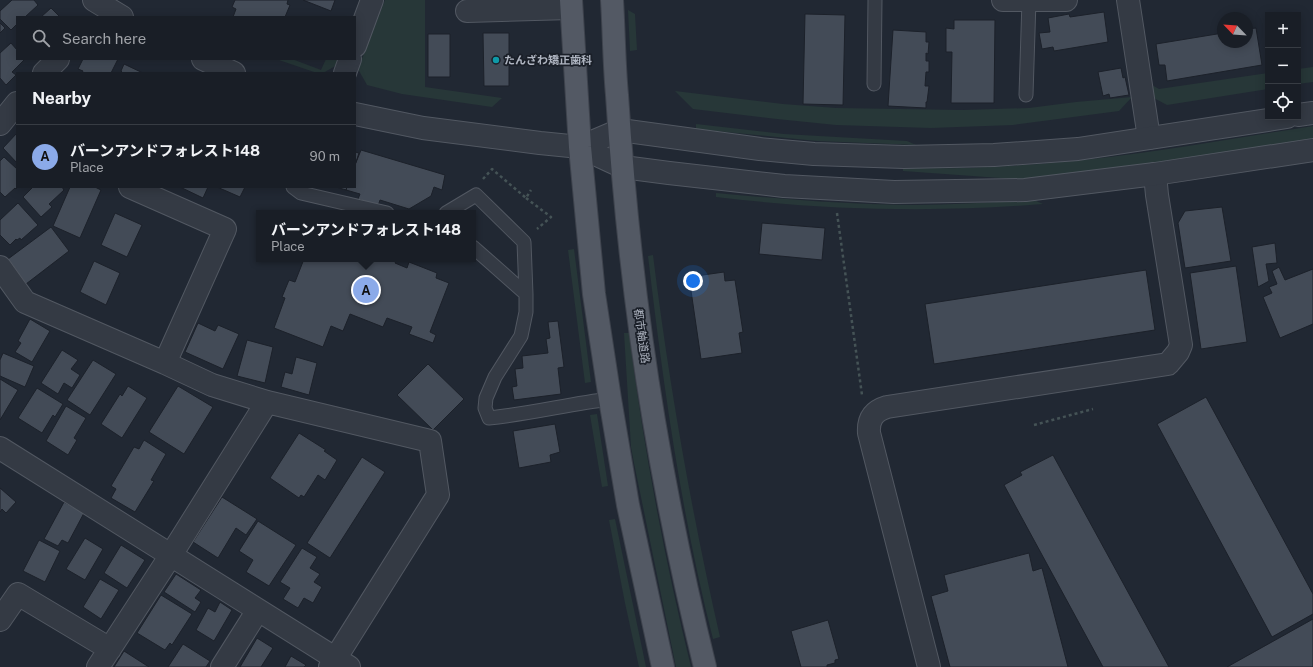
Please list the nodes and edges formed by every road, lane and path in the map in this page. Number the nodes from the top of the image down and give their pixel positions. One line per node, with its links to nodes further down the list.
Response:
1 (372, 0): 10 (street)
2 (612, 0): 23 (main road, 都市軸道路)
3 (874, 0): 17 (lane)
4 (1003, 0): 5 (street)
5 (1029, 0): 6 (street); 18 (lane)
6 (1066, 0)
7 (1128, 0): 24 (street)
8 (571, 4): 9 (street); 25 (main road)
9 (467, 11)
10 (356, 43)
11 (57, 60): 14 (street)
12 (205, 60): 15 (street)
13 (350, 60): 16 (street)
14 (45, 72)
15 (232, 72)
16 (345, 72)
17 (874, 84)
18 (1026, 95)
19 (1313, 113): 21 (street)
20 (356, 114): 25 (street)
21 (1301, 115)
22 (1267, 120): 24 (street)
23 (620, 130): 24 (street); 25 (street); 27 (main road, 都市軸道路)
24 (1150, 138)
25 (580, 147): 27 (street); 42 (main road)
26 (1313, 150): 28 (street)
27 (623, 166): 28 (street); 56 (main road, 都市軸道路)
28 (1155, 174): 45 (street)
29 (132, 188): 41 (street)
30 (294, 188): 34 (lane)
31 (532, 190): 33 (path)
32 (476, 195): 33 (path); 35 (lane); 40 (lane)
33 (526, 198): 37 (path)
34 (374, 210)
35 (451, 210)
36 (837, 213): 45 (path)
37 (551, 217)
38 (476, 250): 40 (lane)
39 (0, 267): 41 (street)
40 (526, 294): 42 (lane)
41 (165, 363): 43 (street)
42 (610, 399): 55 (main road)
43 (267, 402): 48 (street); 52 (street)
44 (1093, 409): 46 (path)
45 (871, 418): 57 (street)
46 (1034, 425)
47 (3, 456): 48 (street)
48 (171, 555): 49 (street); 51 (street)
49 (258, 610): 52 (street); 54 (street)
50 (0, 620): 51 (street)
51 (110, 649): 53 (street)
52 (338, 664)
53 (98, 667)
54 (222, 667)
55 (662, 667)
56 (705, 667)
57 (930, 667)

